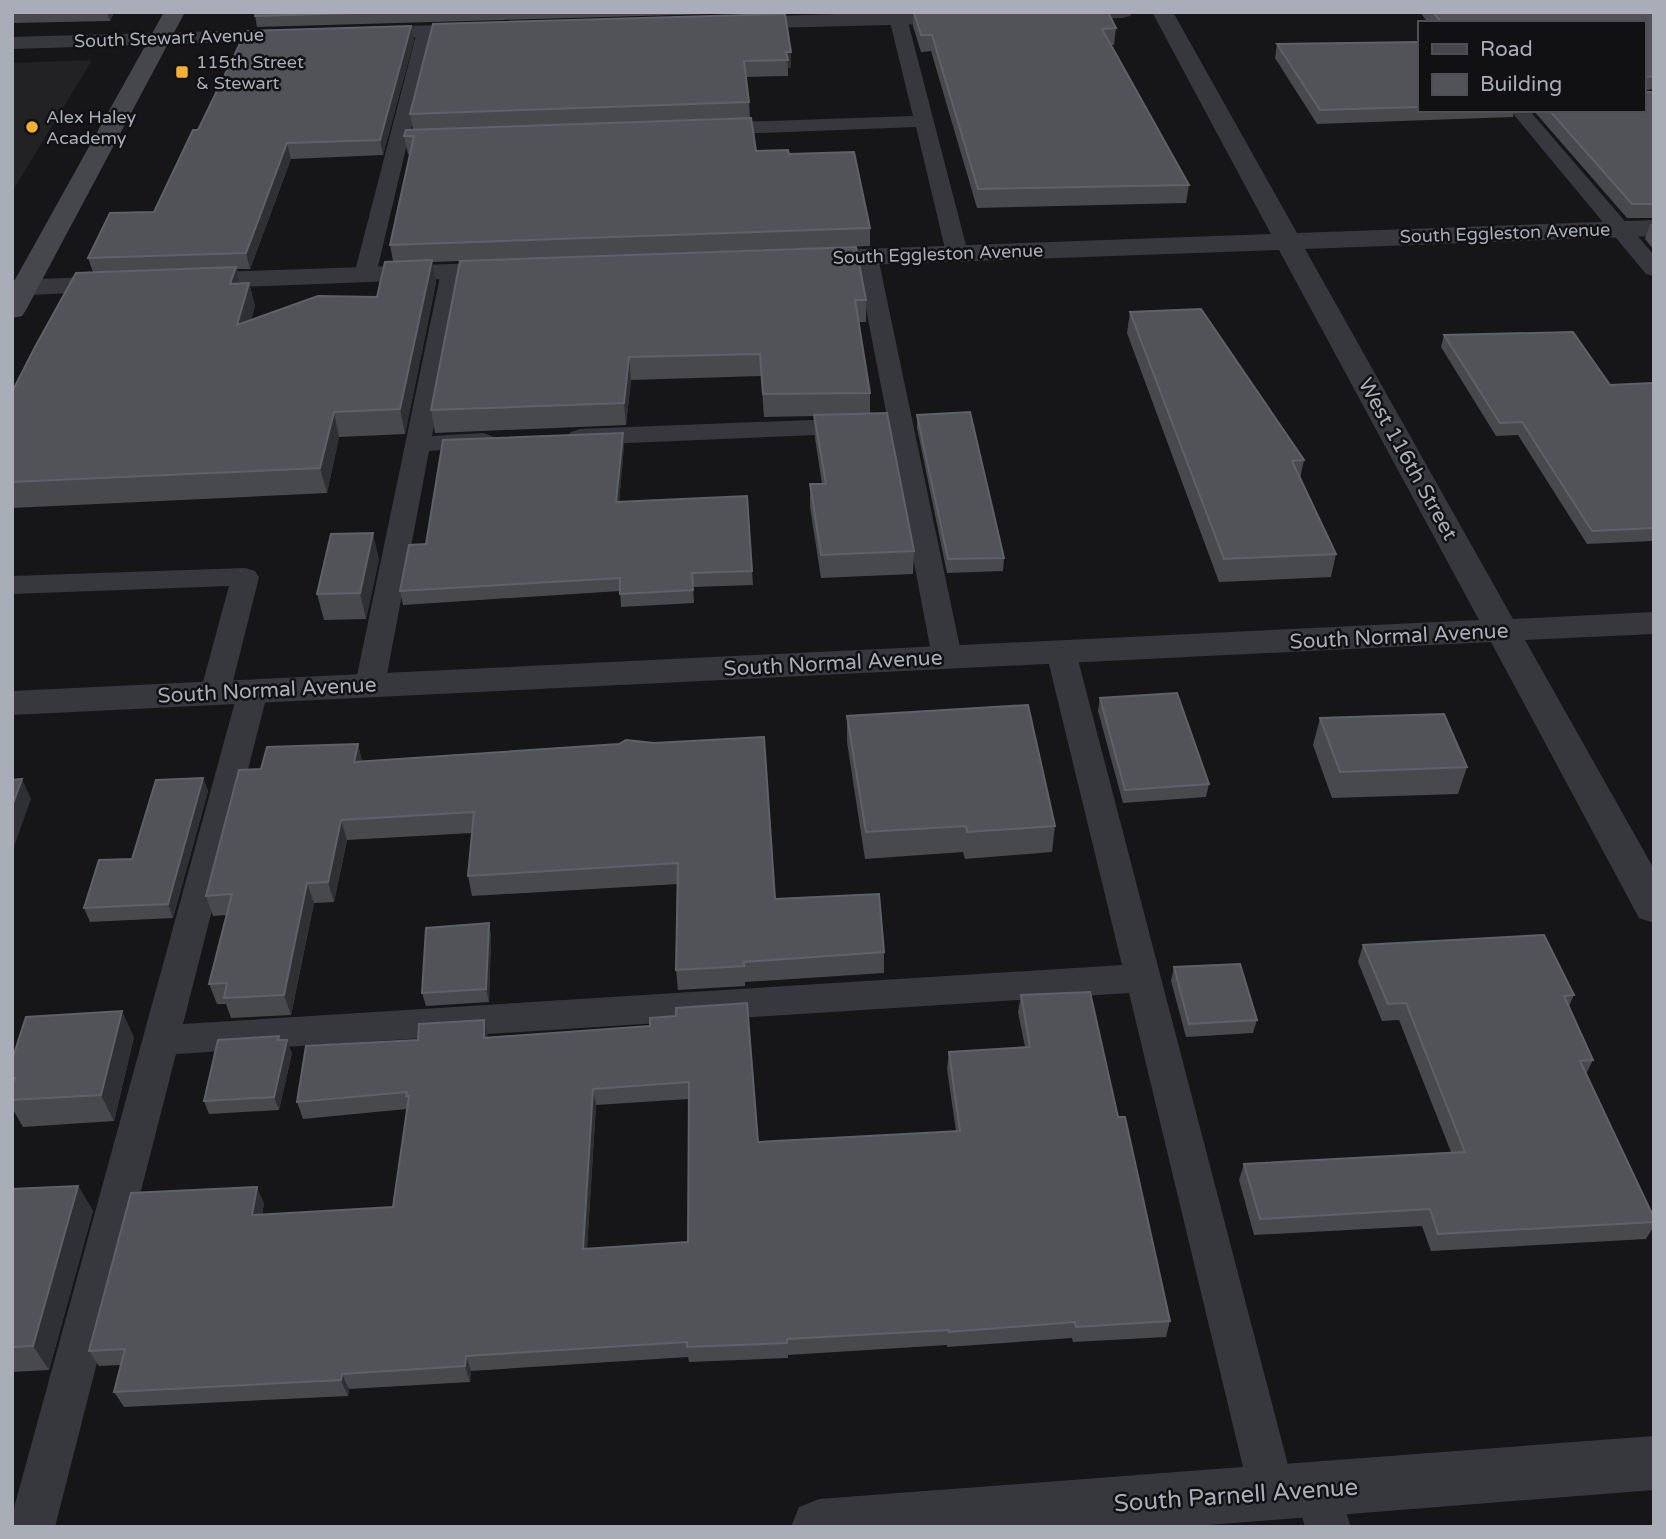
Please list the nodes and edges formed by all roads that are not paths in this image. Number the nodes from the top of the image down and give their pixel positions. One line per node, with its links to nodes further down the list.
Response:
1 (176, 12): 12 (street)
2 (1123, 12): 4 (street)
3 (1162, 12): 21 (street, West 116th Street)
4 (1034, 15)
5 (906, 16): 6 (street); 7 (street); 15 (lane)
6 (993, 16)
7 (718, 23)
8 (418, 26): 9 (street); 10 (street); 18 (lane)
9 (510, 29)
10 (341, 33)
11 (313, 34): 12 (street, South Stewart Avenue)
12 (161, 38): 13 (street, South Stewart Avenue); 29 (street)
13 (12, 43)
14 (1520, 112): 20 (lane)
15 (924, 121): 16 (lane); 22 (lane)
16 (689, 129)
17 (468, 137): 18 (lane)
18 (399, 139): 28 (lane)
19 (1654, 228): 20 (street, South Eggleston Avenue)
20 (1620, 229): 21 (street, South Eggleston Avenue); 26 (lane)
21 (1288, 241): 22 (street, South Eggleston Avenue); 36 (street, West 116th Street)
22 (957, 253): 23 (street, South Eggleston Avenue)
23 (867, 257): 24 (street, South Eggleston Avenue); 30 (lane)
24 (784, 260)
25 (535, 269): 27 (street)
26 (1654, 269)
27 (452, 272): 28 (street); 33 (lane)
28 (365, 275): 29 (street)
29 (16, 295)
30 (901, 424): 31 (lane); 38 (lane)
31 (556, 438)
32 (500, 441): 33 (lane)
33 (418, 444): 39 (lane)
34 (12, 585): 41 (lane)
35 (1654, 623): 36 (street, South Normal Avenue)
36 (1502, 631): 37 (street, South Normal Avenue); 43 (street, West 116th Street)
37 (1061, 652): 38 (street, South Normal Avenue); 44 (lane)
38 (947, 657): 39 (street, South Normal Avenue)
39 (370, 685): 40 (street, South Normal Avenue)
40 (253, 691): 41 (street, South Normal Avenue); 45 (lane)
41 (215, 693): 42 (street, South Normal Avenue)
42 (12, 703)
43 (1654, 907)
44 (1143, 978): 45 (lane); 47 (lane)
45 (162, 1040): 48 (lane)
46 (1654, 1462): 47 (street, South Parnell Avenue)
47 (1305, 1503): 49 (street, South Parnell Avenue)
48 (32, 1527)
49 (819, 1527)

